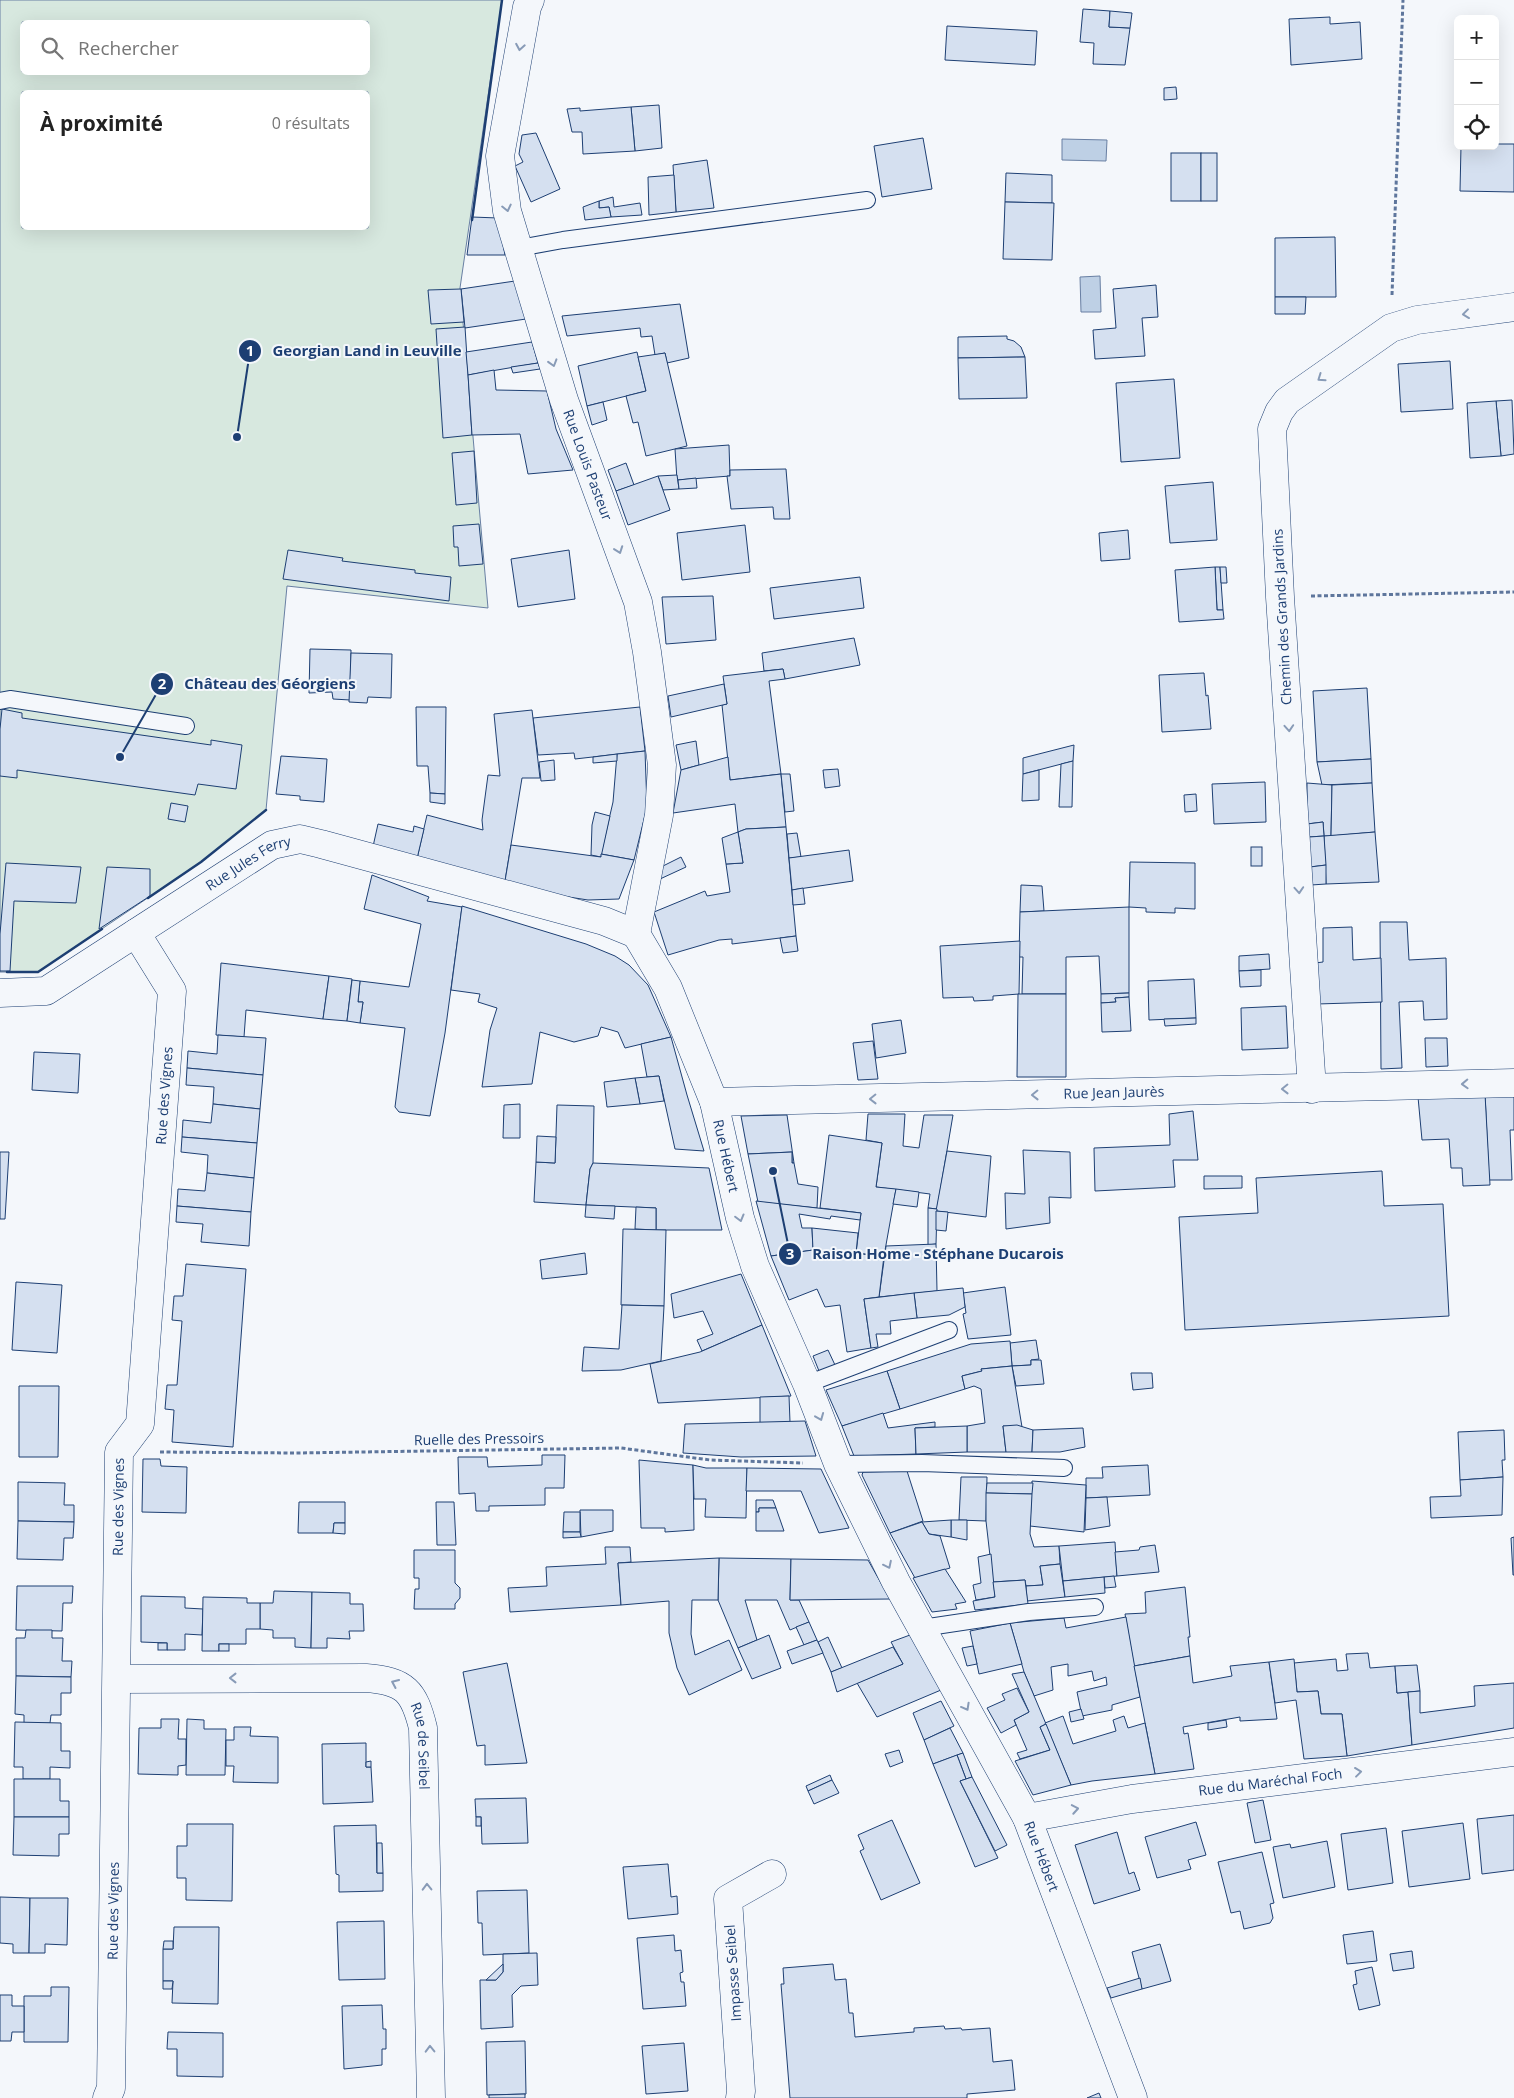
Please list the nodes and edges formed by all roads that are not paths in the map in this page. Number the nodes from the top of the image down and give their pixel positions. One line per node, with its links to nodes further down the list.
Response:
1 (530, 0): 3 (street, Rue Louis Pasteur, one-way to 3)
2 (867, 200): 3 (lane)
3 (519, 248): 8 (street, Rue Louis Pasteur, one-way to 8)
4 (1514, 307): 11 (street, Chemin des Grands Jardins, one-way to 11)
5 (0, 701): 6 (lane)
6 (186, 726)
7 (136, 933): 8 (street, Rue Jules Ferry); 9 (street, Rue Jules Ferry); 19 (street, Rue des Vignes)
8 (636, 934): 12 (street, Rue Hébert)
9 (0, 994)
10 (1514, 1082): 11 (street, Rue Jean Jaurès, one-way to 11)
11 (1312, 1089): 12 (street, Rue Jean Jaurès, one-way to 12)
12 (714, 1102): 14 (street, Rue Hébert, one-way to 14)
13 (949, 1330): 14 (lane)
14 (807, 1384): 15 (street, Rue Hébert, one-way to 15)
15 (838, 1464): 16 (lane); 18 (street, Rue Hébert, one-way to 18)
16 (1064, 1468)
17 (1094, 1607): 18 (lane)
18 (922, 1628): 21 (street, Rue Hébert, one-way to 21)
19 (117, 1679): 23 (street, Rue des Vignes); 24 (street, Rue de Seibel, one-way to 19)
20 (1514, 1752): 21 (street, Rue du Maréchal Foch, one-way to 20)
21 (1027, 1818): 26 (street, Rue Hébert)
22 (772, 1874): 25 (street, Impasse Seibel)
23 (107, 2098)
24 (431, 2098)
25 (740, 2098)
26 (1133, 2098)

